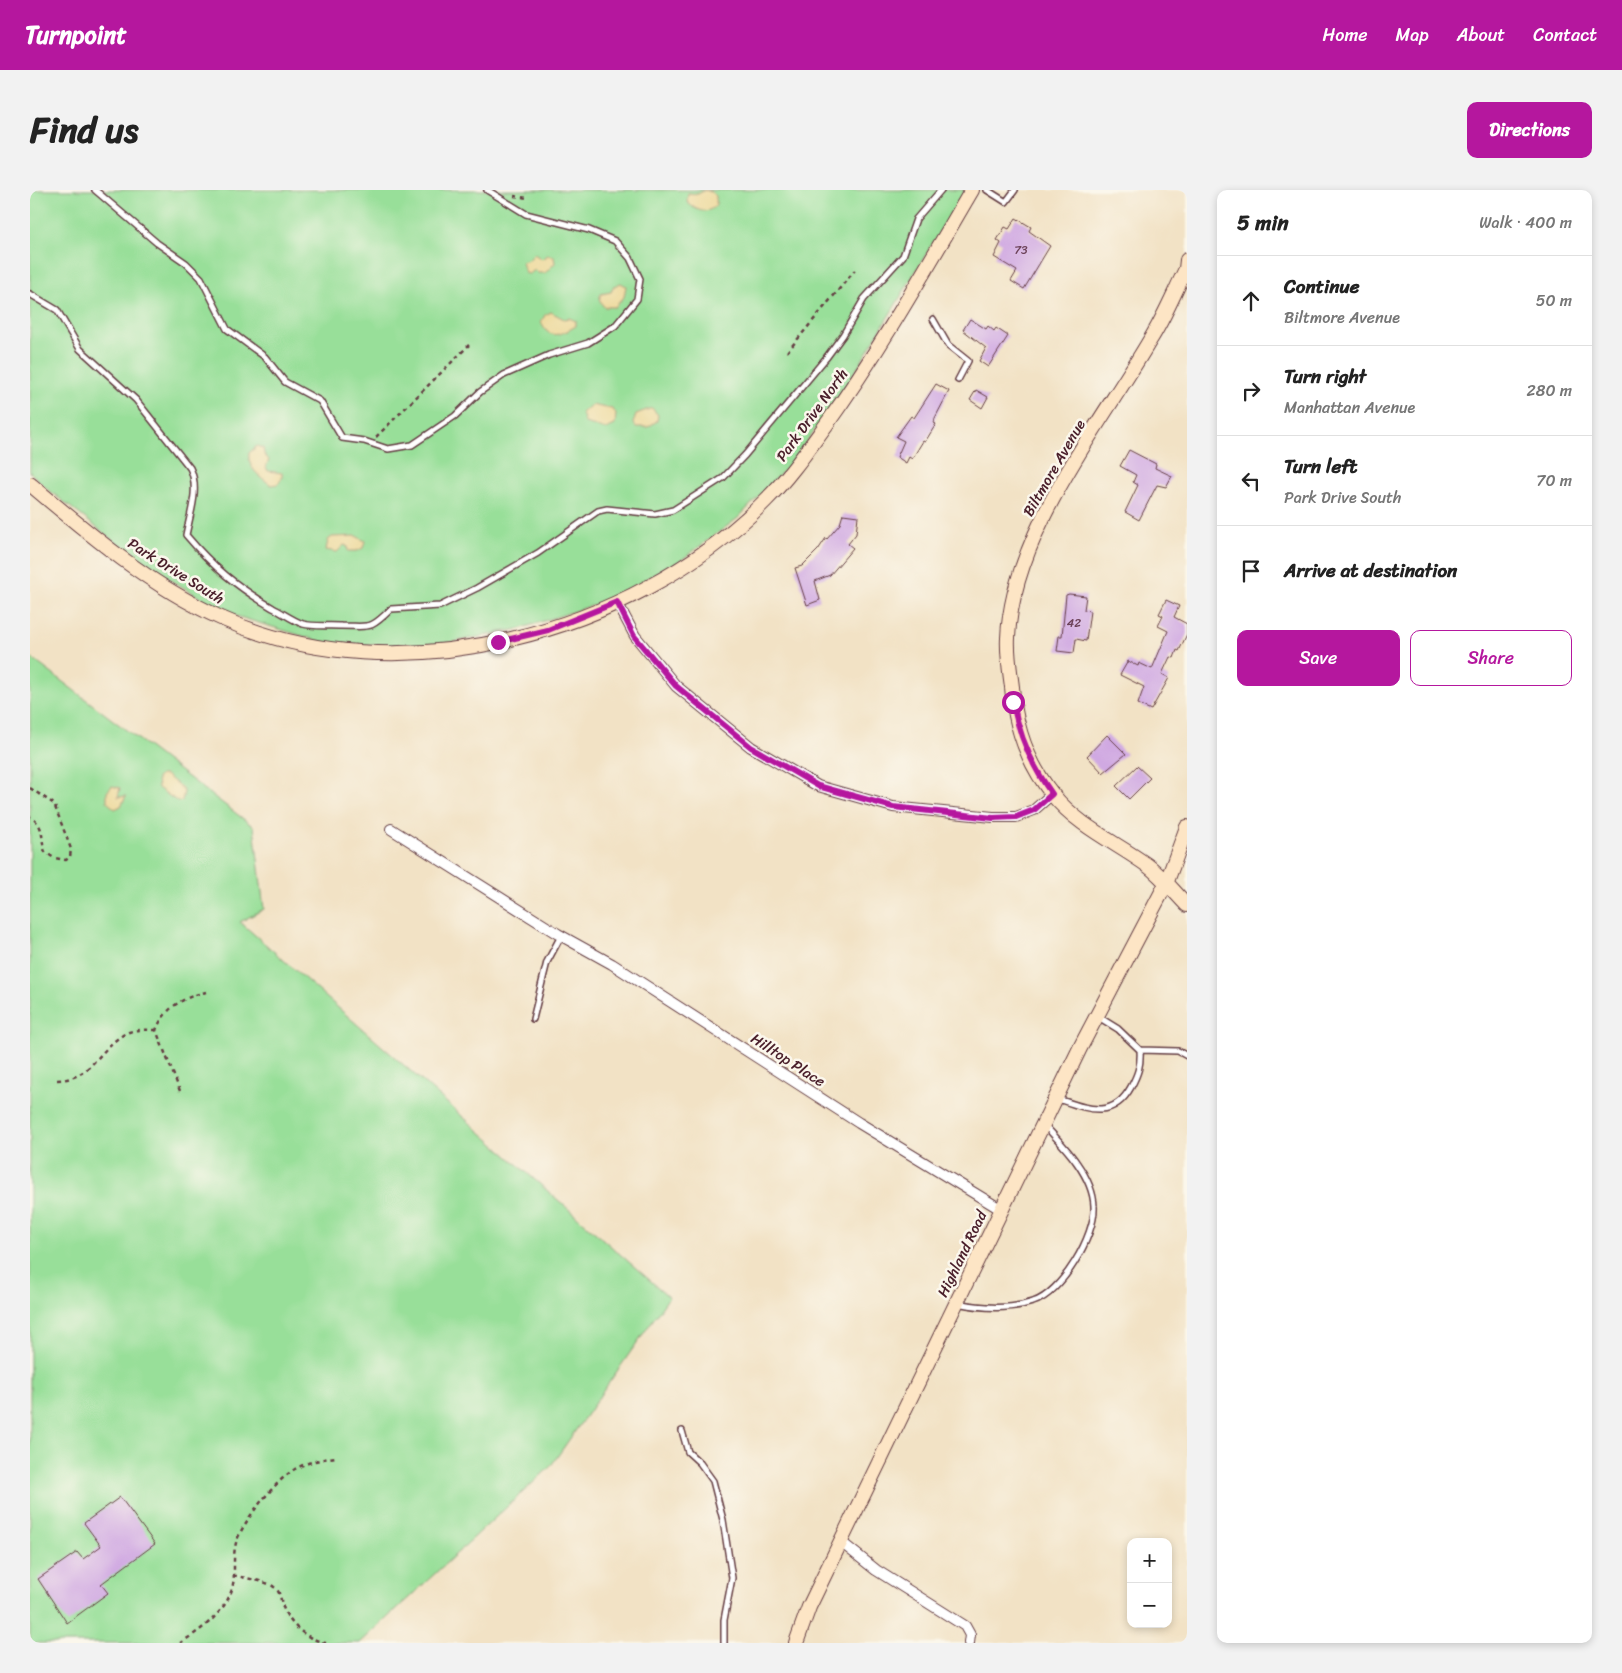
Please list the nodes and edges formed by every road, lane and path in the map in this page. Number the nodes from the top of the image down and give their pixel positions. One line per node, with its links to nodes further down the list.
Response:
1 (95, 190): 2 (lane)
2 (487, 190)
3 (941, 190): 9 (lane)
4 (972, 190): 16 (street, Park Drive North)
5 (987, 190): 6 (lane)
6 (1015, 190)
7 (1187, 260): 18 (street, Biltmore Avenue)
8 (855, 270): 12 (path)
9 (30, 294)
10 (933, 319): 13 (lane)
11 (469, 345): 14 (path)
12 (787, 352)
13 (958, 380)
14 (376, 438)
15 (30, 484): 16 (street, Park Drive South)
16 (617, 602): 18 (street)
17 (30, 788): 19 (path)
18 (1052, 794): 22 (street, Biltmore Avenue)
19 (30, 817)
20 (1187, 828): 22 (street, Highland Road)
21 (391, 829): 24 (street, Hilltop Place)
22 (1166, 884): 23 (street, Biltmore Avenue); 26 (street, Highland Road)
23 (1187, 905)
24 (560, 935): 27 (lane); 35 (street, Hilltop Place)
25 (206, 992): 28 (path)
26 (1096, 1016): 29 (lane); 33 (street, Highland Road)
27 (533, 1019)
28 (156, 1030): 31 (path); 32 (path)
29 (1140, 1050): 30 (lane); 33 (lane)
30 (1187, 1056)
31 (57, 1080)
32 (180, 1091)
33 (1055, 1098): 34 (street, Highland Road)
34 (1043, 1124): 35 (street, Highland Road); 36 (lane)
35 (1002, 1210): 36 (street, Highland Road)
36 (956, 1303): 39 (street, Highland Road)
37 (682, 1430): 43 (lane)
38 (336, 1457): 40 (path)
39 (841, 1542): 44 (street, Highland Road); 45 (street)
40 (233, 1576): 41 (path); 42 (path)
41 (180, 1643)
42 (326, 1643)
43 (724, 1643)
44 (796, 1643)
45 (969, 1643)

